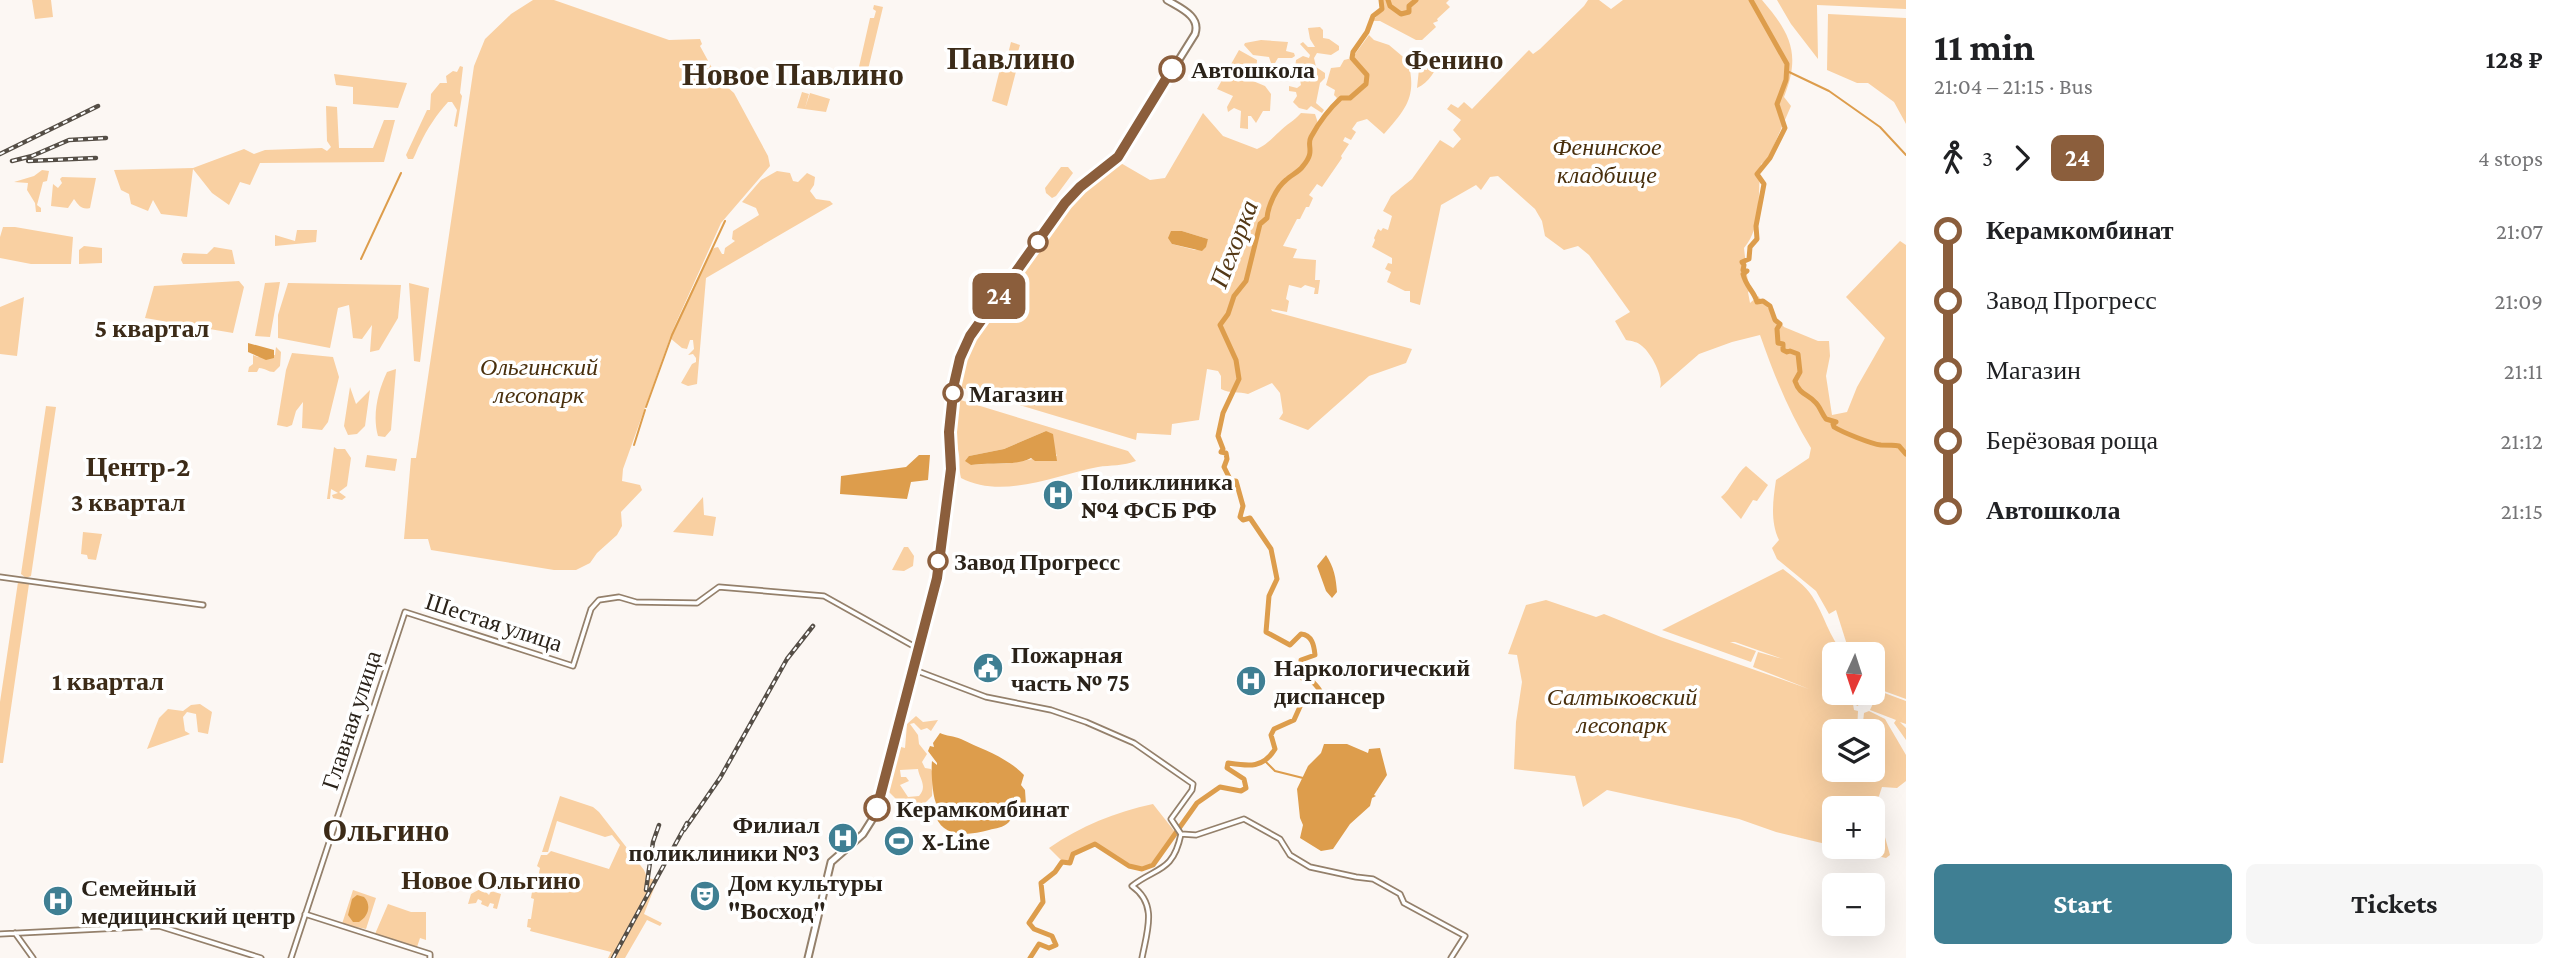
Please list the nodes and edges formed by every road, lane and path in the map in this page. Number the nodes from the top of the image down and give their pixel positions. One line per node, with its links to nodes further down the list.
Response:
1 (1167, 0): 5 (main road)
2 (0, 577): 3 (street)
3 (203, 605)
4 (405, 612): 5 (street, Шестая улица); 8 (street, Главная улица)
5 (917, 648): 6 (main road)
6 (912, 669): 7 (street); 15 (main road)
7 (1180, 834): 16 (street); 17 (street)
8 (305, 914): 11 (street); 14 (street, Главная улица)
9 (15, 933): 10 (street); 12 (street); 13 (street)
10 (0, 934)
11 (430, 956)
12 (33, 958)
13 (261, 958)
14 (291, 958)
15 (808, 958)
16 (1142, 958)
17 (1451, 958)

